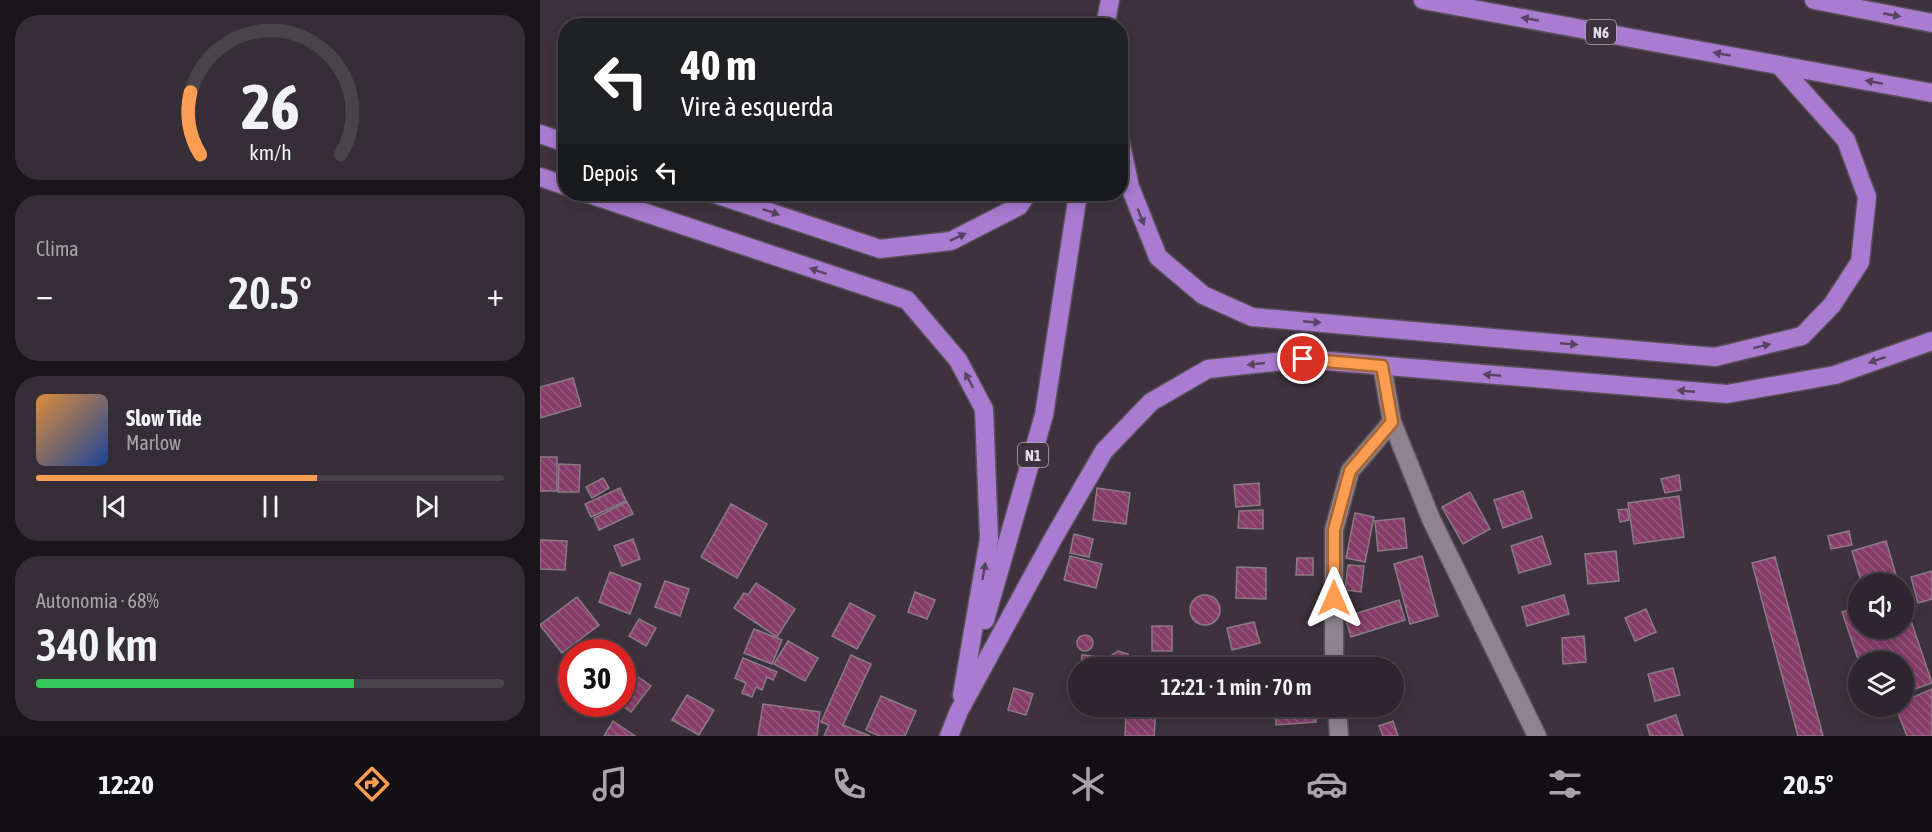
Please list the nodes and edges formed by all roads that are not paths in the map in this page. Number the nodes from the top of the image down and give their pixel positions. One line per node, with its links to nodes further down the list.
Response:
1 (1110, 0): 4 (highway)
2 (1423, 0): 6 (highway, N6, one-way to 2)
3 (1814, 0): 5 (highway, one-way to 5)
4 (1107, 18)
5 (1932, 23)
6 (1779, 64): 7 (highway, N6, one-way to 6); 11 (highway, one-way to 6)
7 (1932, 93)
8 (540, 134): 9 (highway)
9 (558, 140)
10 (540, 177): 12 (highway)
11 (1128, 178)
12 (558, 183)
13 (610, 201): 21 (highway, one-way to 13)
14 (736, 201): 15 (highway, one-way to 15)
15 (1022, 201)
16 (1077, 201): 21 (highway, N1)
17 (1932, 341): 18 (highway, one-way to 18)
18 (1382, 366): 19 (street); 21 (highway, one-way to 21)
19 (1392, 422): 20 (street); 25 (street)
20 (1334, 657)
21 (959, 711): 23 (highway, N1)
22 (1338, 717): 24 (street)
23 (949, 736)
24 (1339, 736)
25 (1537, 736)

